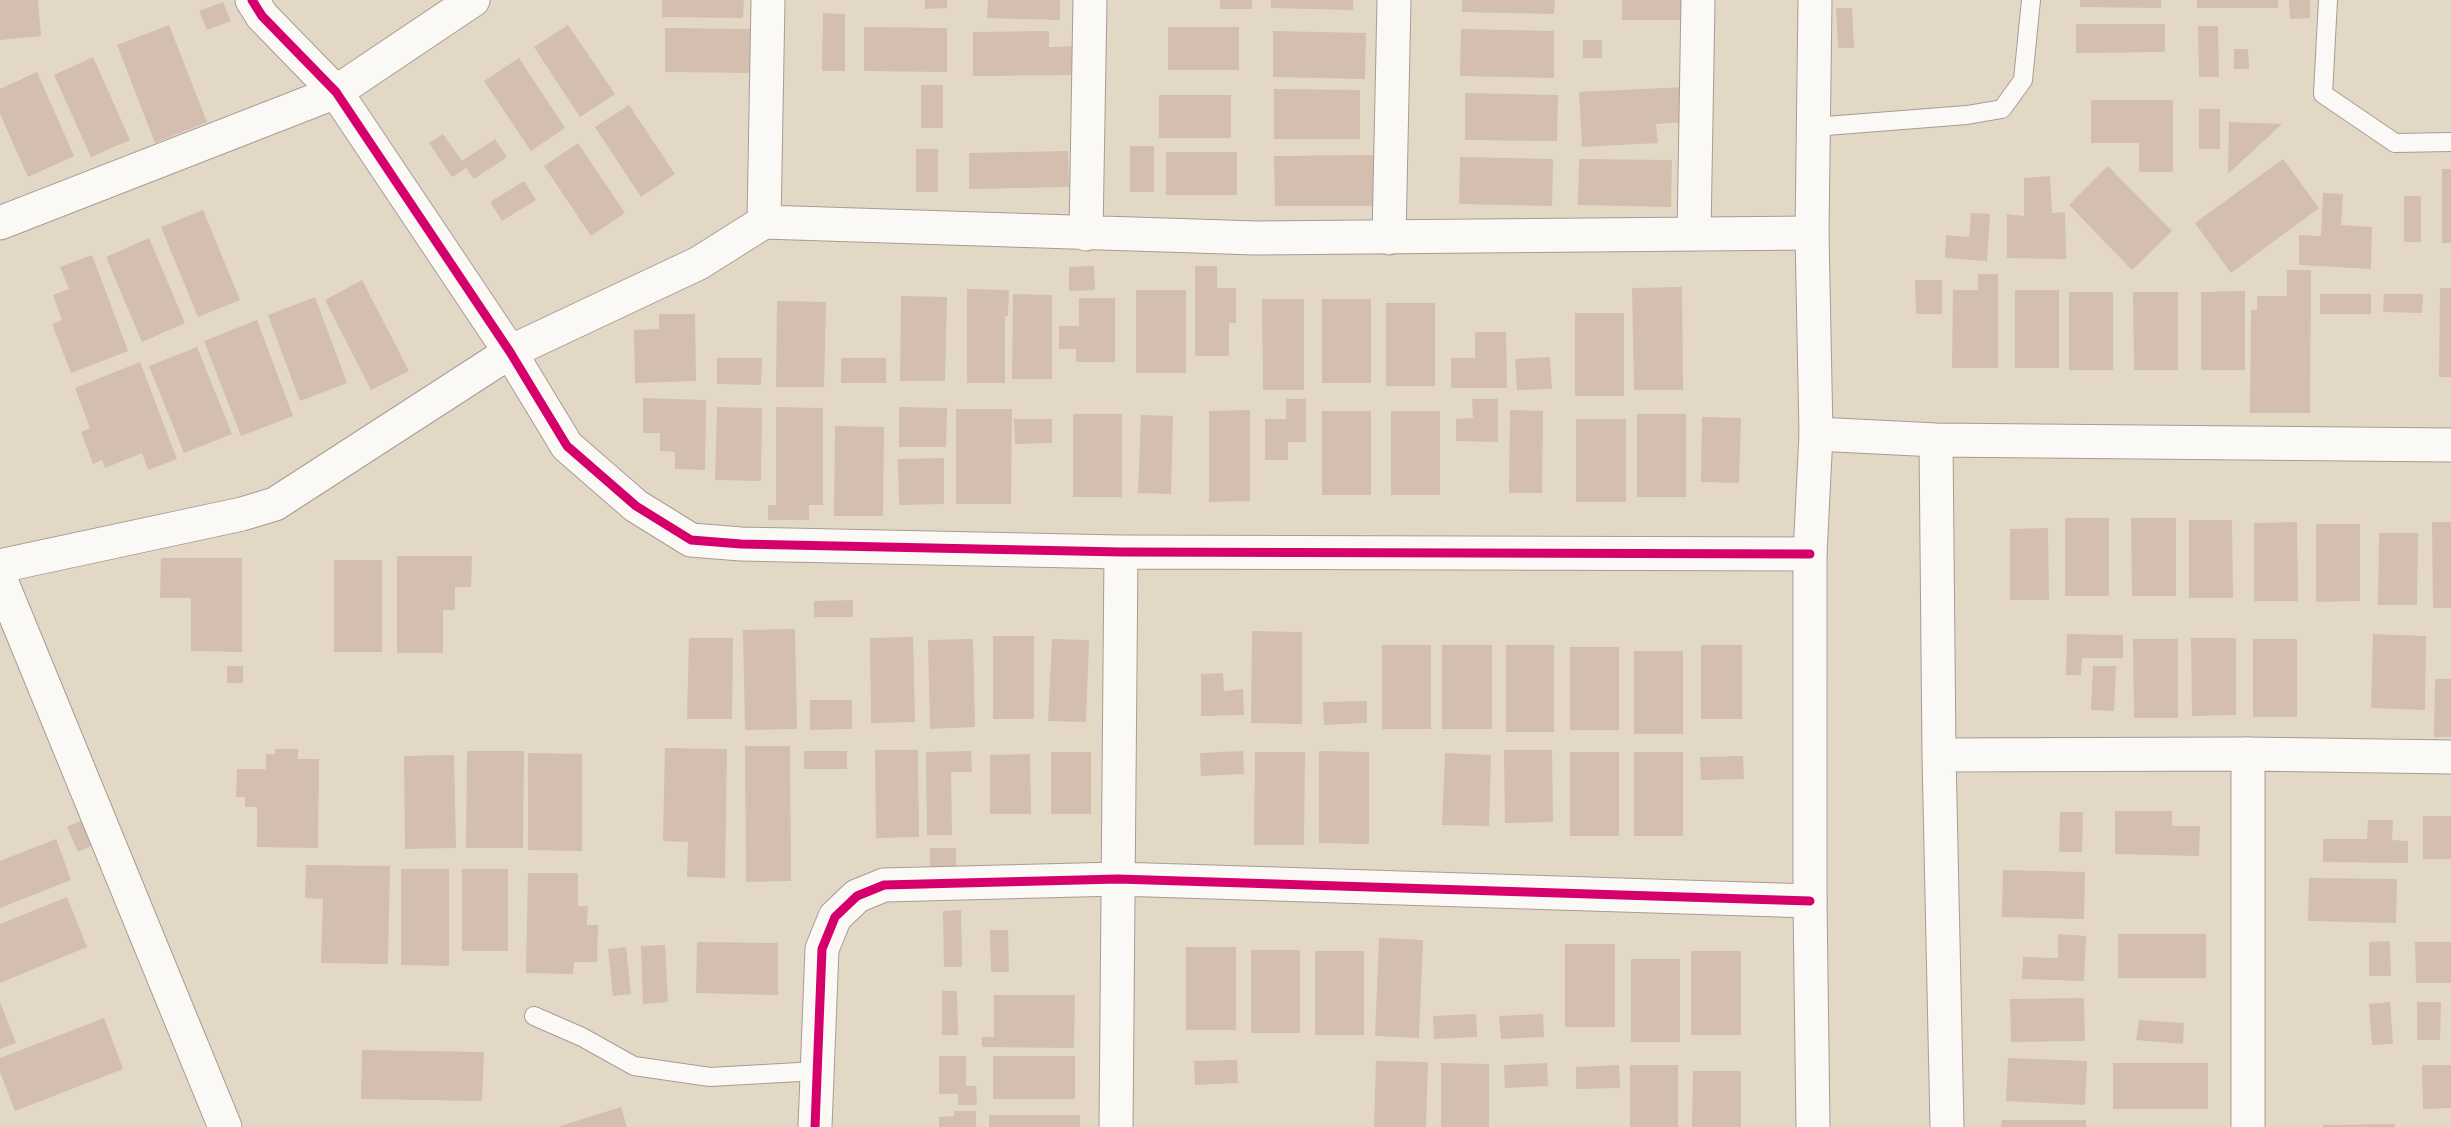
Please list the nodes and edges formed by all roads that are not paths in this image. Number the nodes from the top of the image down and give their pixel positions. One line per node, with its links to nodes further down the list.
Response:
1 (252, 0): 10 (street)
2 (473, 0): 10 (street)
3 (768, 0): 13 (street)
4 (1090, 0): 16 (street)
5 (1394, 0): 18 (street)
6 (1698, 0): 17 (street)
7 (1815, 0): 11 (street)
8 (2031, 0): 11 (lane)
9 (2328, 0): 12 (lane)
10 (336, 92): 14 (street); 19 (street)
11 (1813, 127): 15 (street)
12 (2451, 142)
13 (764, 222): 16 (street); 19 (street)
14 (0, 223)
15 (1812, 233): 17 (street); 20 (street)
16 (1086, 234): 18 (street)
17 (1694, 234): 18 (street)
18 (1389, 238)
19 (510, 352): 23 (street); 25 (street)
20 (1816, 434): 21 (street); 24 (street)
21 (1936, 440): 22 (street); 28 (street)
22 (2451, 445)
23 (1121, 552): 24 (street); 30 (street)
24 (1810, 554): 31 (street)
25 (0, 566)
26 (0, 578): 34 (street)
27 (2248, 754): 28 (street); 29 (street); 39 (street)
28 (1939, 755): 38 (street)
29 (2451, 757)
30 (1118, 879): 31 (street); 33 (street); 36 (street)
31 (1810, 901): 37 (street)
32 (534, 1016): 33 (lane)
33 (817, 1071): 35 (street)
34 (225, 1127)
35 (815, 1127)
36 (1116, 1127)
37 (1813, 1127)
38 (1947, 1127)
39 (2248, 1127)

